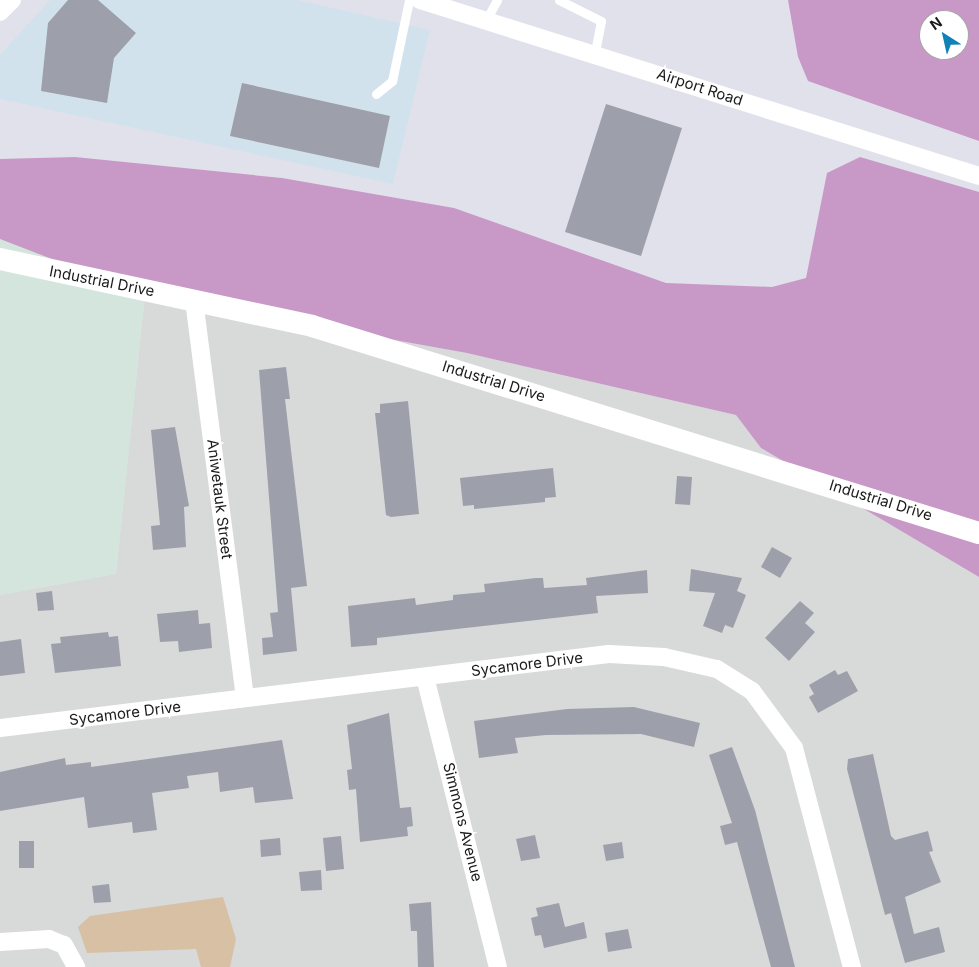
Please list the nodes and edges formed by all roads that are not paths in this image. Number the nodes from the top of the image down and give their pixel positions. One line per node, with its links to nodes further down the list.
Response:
1 (12, 0): 6 (street)
2 (409, 0): 9 (lane)
3 (420, 0): 7 (street, Airport Road)
4 (498, 0): 7 (lane)
5 (559, 0): 8 (lane)
6 (0, 12)
7 (486, 20): 8 (street, Airport Road)
8 (595, 53): 10 (street, Airport Road)
9 (376, 94)
10 (979, 176)
11 (0, 259): 12 (street, Industrial Drive)
12 (32, 267): 13 (lane); 14 (street, Industrial Drive)
13 (0, 268)
14 (194, 300): 15 (street, Industrial Drive); 17 (street, Aniwetauk Street)
15 (979, 533)
16 (426, 677): 17 (street, Sycamore Drive); 21 (street, Simmons Avenue); 22 (street, Sycamore Drive)
17 (245, 698): 18 (street, Sycamore Drive)
18 (0, 728)
19 (0, 942): 20 (street)
20 (76, 967)
21 (498, 967)
22 (852, 967)

